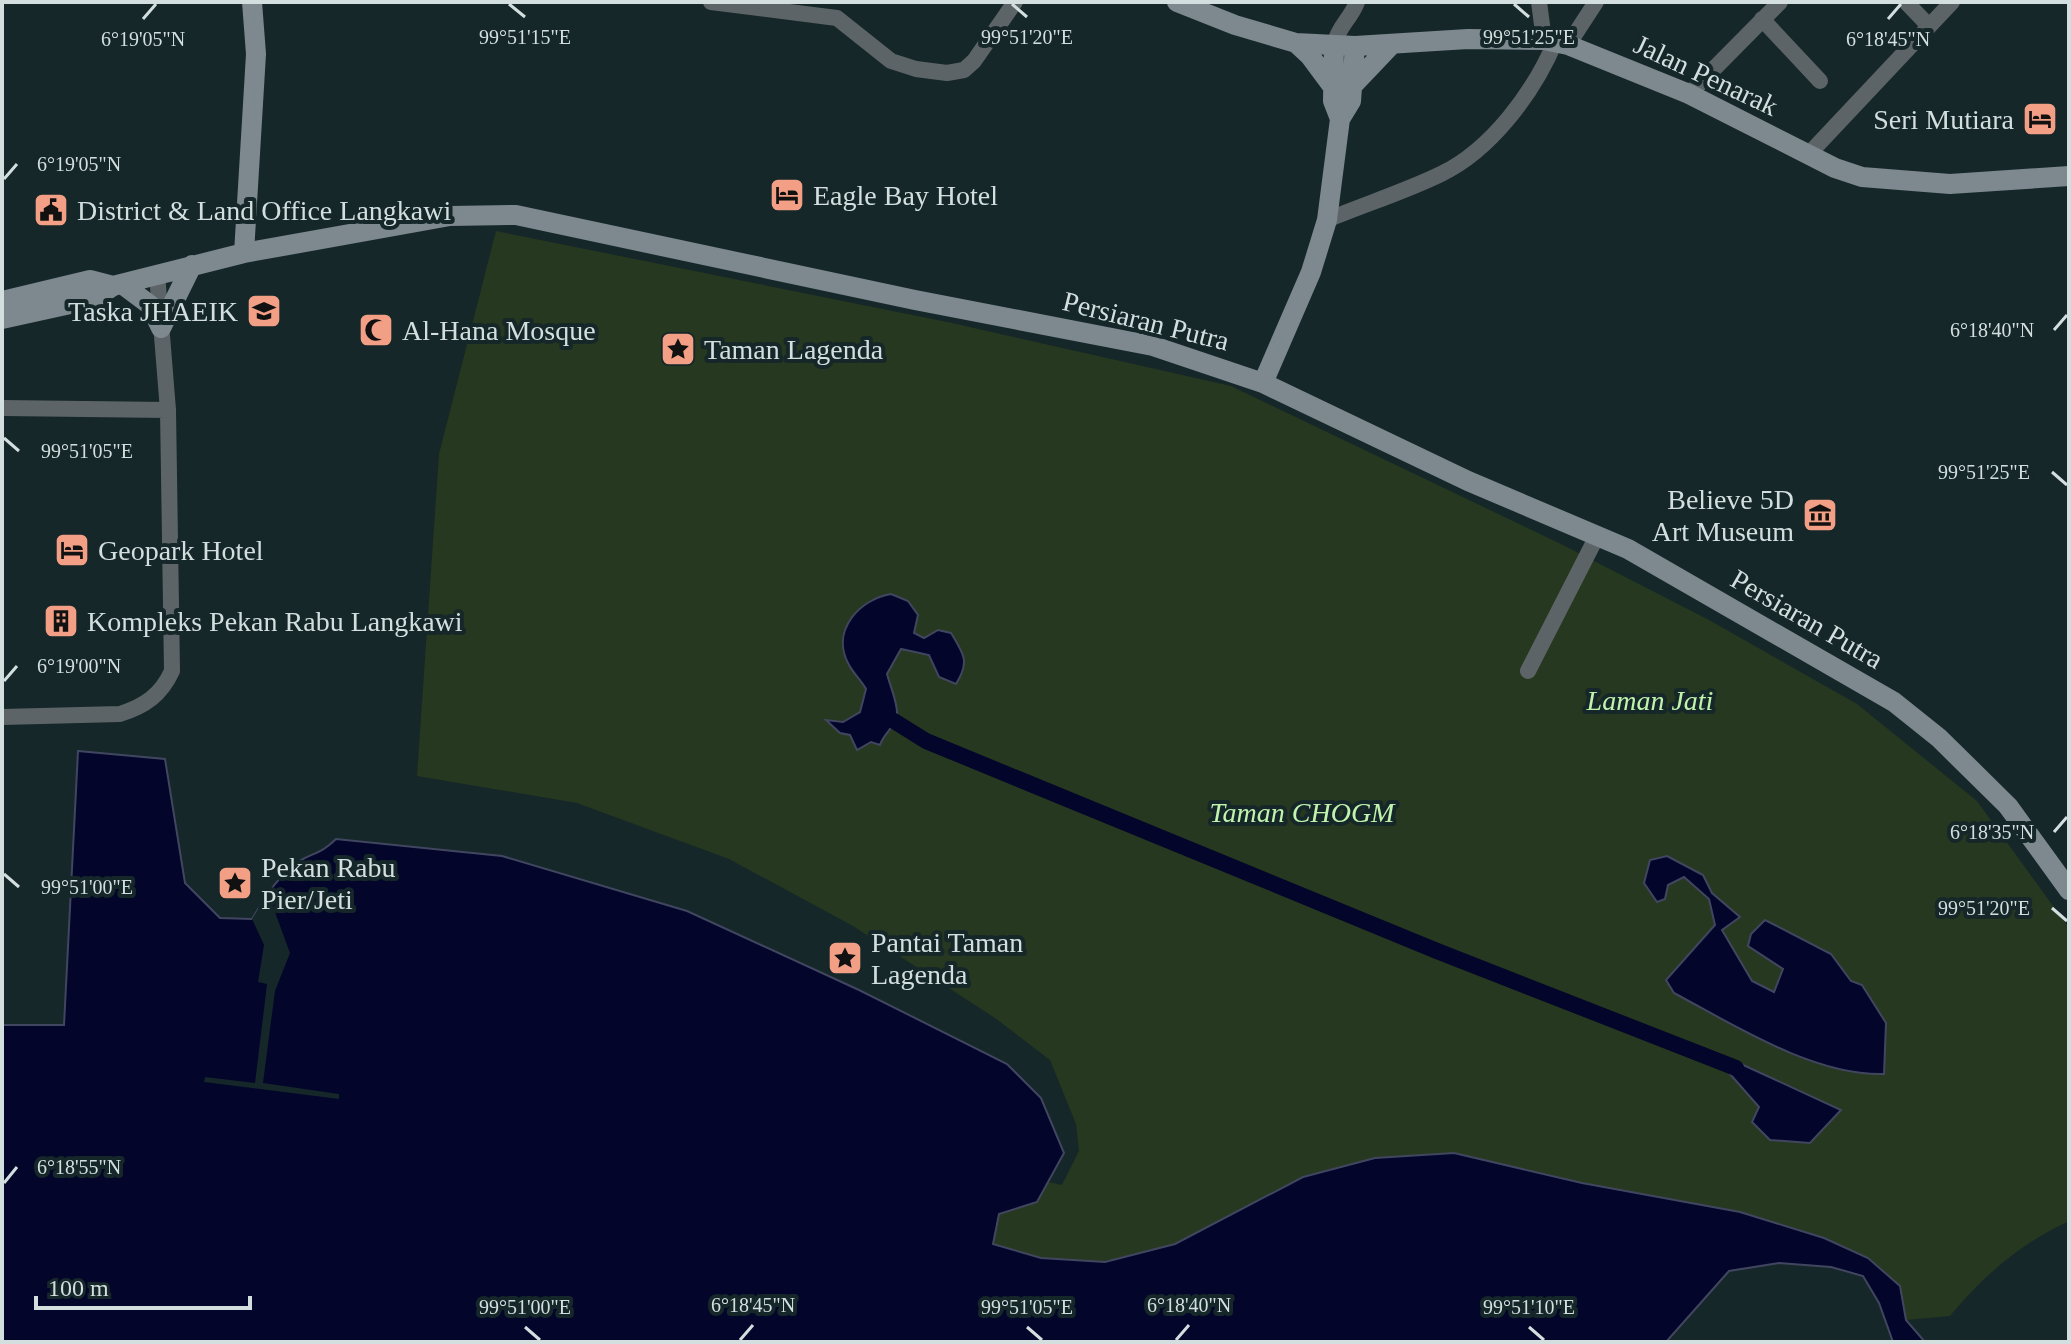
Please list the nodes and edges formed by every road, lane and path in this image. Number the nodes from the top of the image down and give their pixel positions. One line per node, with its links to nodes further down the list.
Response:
1 (252, 2): 25 (main road)
2 (711, 2): 10 (street)
3 (1015, 2): 12 (street)
4 (1177, 2): 16 (main road, Jalan Penarak)
5 (1539, 2): 15 (street)
6 (1596, 2): 15 (street)
7 (1780, 2): 13 (street)
8 (1906, 2): 14 (street)
9 (1952, 2): 14 (street)
10 (737, 4): 12 (street)
11 (1355, 8): 18 (street)
12 (840, 10)
13 (1762, 19): 19 (street); 21 (street)
14 (1928, 25): 22 (street)
15 (1556, 42): 17 (main road, Jalan Penarak); 21 (main road, Jalan Penarak); 24 (street)
16 (1296, 43): 18 (main road, Jalan Penarak); 20 (main road)
17 (1392, 44): 18 (main road, Jalan Penarak); 20 (main road)
18 (1344, 46): 20 (main road)
19 (1820, 81)
20 (1343, 87): 24 (main road)
21 (1689, 94): 22 (main road, Jalan Penarak)
22 (1808, 155): 23 (main road, Jalan Penarak)
23 (2069, 176)
24 (1327, 220): 32 (main road)
25 (244, 253): 26 (main road, Persiaran Putra); 32 (main road, Persiaran Putra)
26 (192, 265): 27 (main road, Persiaran Putra); 31 (main road)
27 (157, 274): 28 (main road, Persiaran Putra); 31 (street)
28 (118, 285): 29 (main road, Persiaran Putra); 30 (main road, Persiaran Putra); 31 (main road)
29 (2, 301)
30 (2, 319)
31 (161, 328): 34 (street)
32 (1263, 383): 35 (main road, Persiaran Putra)
33 (2, 408): 34 (street)
34 (168, 410): 37 (street)
35 (1596, 538): 36 (street); 38 (main road, Persiaran Putra)
36 (1528, 671)
37 (2, 717)
38 (2069, 890)

